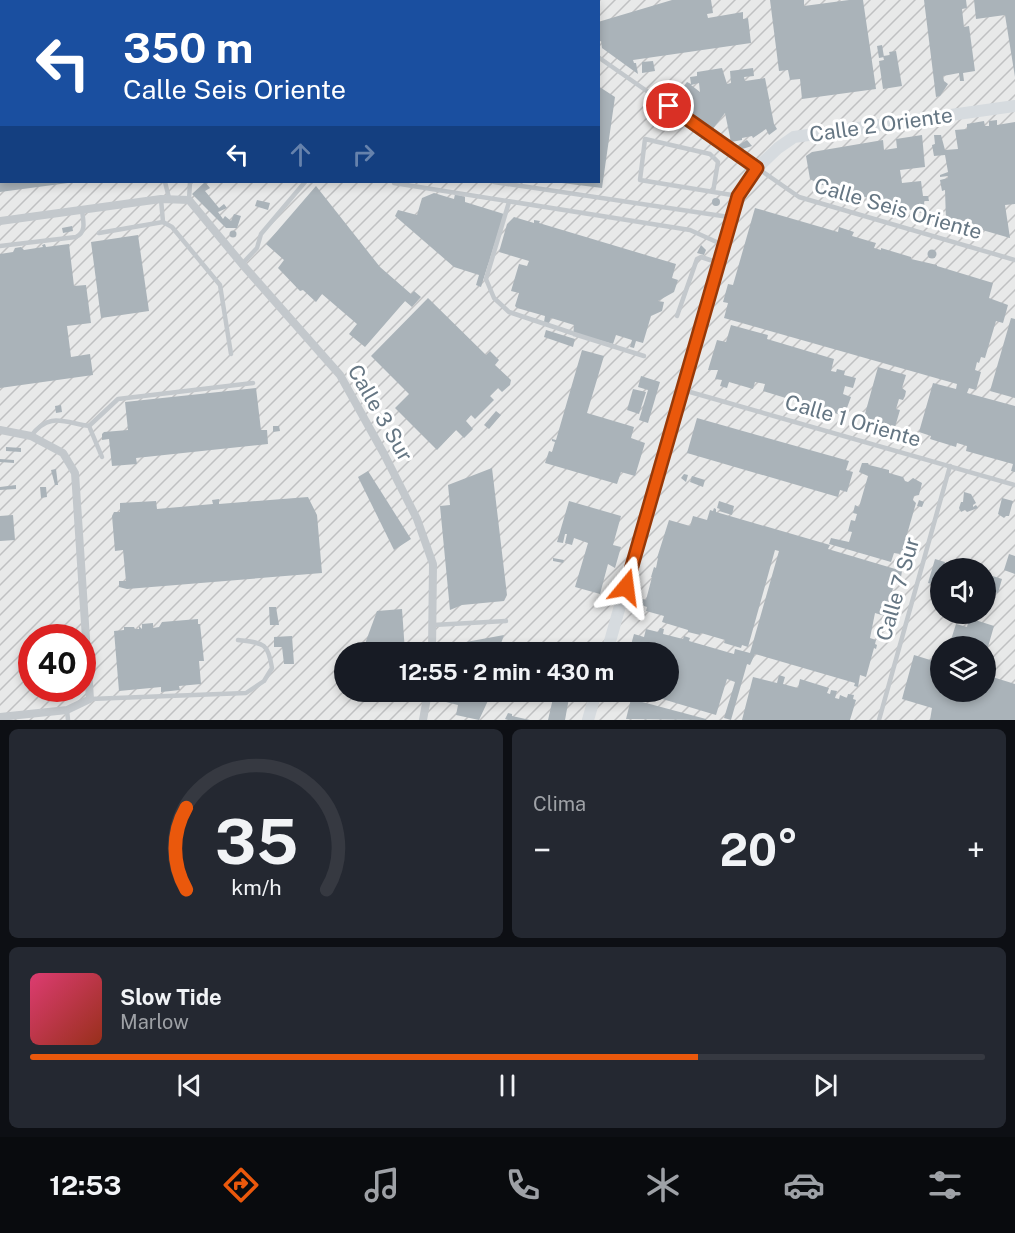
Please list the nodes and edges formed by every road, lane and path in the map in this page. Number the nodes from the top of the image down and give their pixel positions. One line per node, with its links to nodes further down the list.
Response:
1 (600, 58): 3 (lane, Calle Seis Oriente)
2 (1015, 106): 3 (street, Calle 2 Oriente)
3 (757, 168): 10 (street, Calle 2 Oriente); 21 (lane, Calle Seis Oriente)
4 (165, 183): 11 (lane)
5 (190, 183): 12 (lane)
6 (304, 183): 23 (lane)
7 (394, 183): 13 (lane)
8 (501, 183): 15 (lane)
9 (712, 192): 9 (lane); 10 (lane)
10 (738, 196): 15 (street, Calle 2 Oriente)
11 (165, 199): 12 (street); 14 (street); 17 (lane)
12 (189, 200): 23 (street, Calle 3 Sur)
13 (509, 202): 19 (lane); 26 (lane)
14 (82, 210): 16 (street); 20 (lane)
15 (732, 217): 19 (street, Calle 2 Oriente)
16 (0, 221)
17 (163, 222): 18 (lane); 25 (lane)
18 (99, 233)
19 (724, 245): 22 (street, Calle 2 Oriente)
20 (0, 246)
21 (1015, 260)
22 (718, 263): 24 (lane); 28 (street, Calle 2 Oriente)
23 (242, 264): 37 (street, Calle 3 Sur)
24 (677, 316)
25 (231, 354)
26 (644, 356)
27 (253, 383): 29 (lane)
28 (681, 389): 33 (lane, Calle 1 Oriente); 40 (street, Calle 2 Oriente)
29 (89, 426): 31 (lane); 32 (lane)
30 (0, 430): 31 (street)
31 (31, 436): 36 (street)
32 (102, 457)
33 (950, 466): 34 (lane, Calle 1 Oriente); 49 (lane, Calle 7 Sur)
34 (1015, 485)
35 (506, 621): 37 (lane)
36 (85, 624)
37 (433, 625): 39 (street, Calle 3 Sur)
38 (238, 640): 41 (lane)
39 (432, 642)
40 (610, 642)
41 (96, 699)
42 (86, 702): 45 (street)
43 (426, 702): 47 (street)
44 (593, 702): 48 (street)
45 (68, 715): 46 (street)
46 (0, 717)
47 (423, 720)
48 (588, 720)
49 (879, 720)

